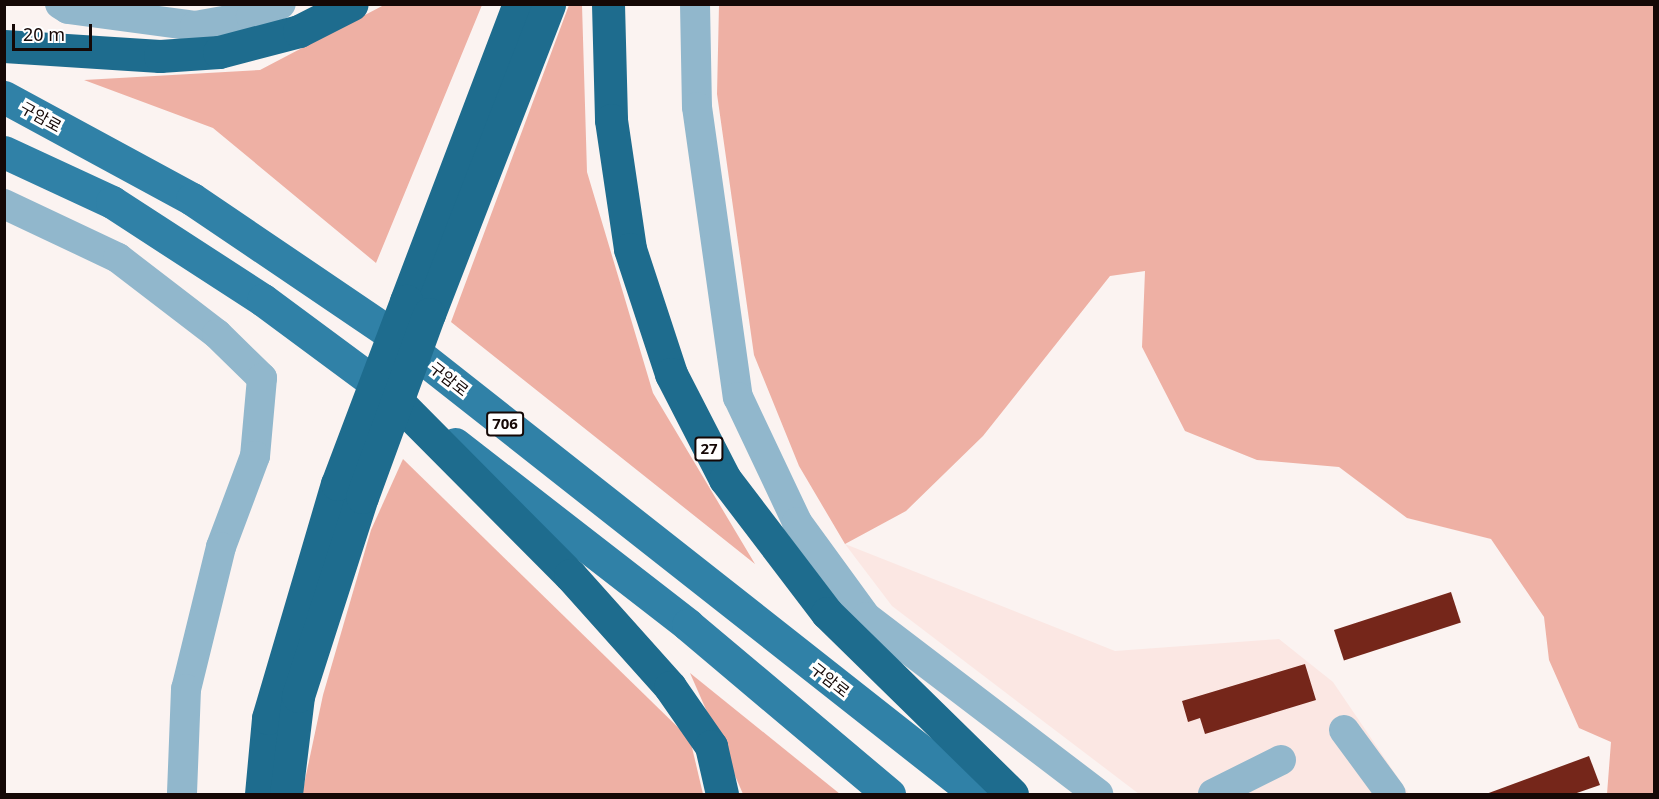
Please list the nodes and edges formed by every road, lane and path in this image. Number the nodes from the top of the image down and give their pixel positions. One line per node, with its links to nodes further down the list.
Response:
1 (60, 4): 8 (street)
2 (281, 4): 8 (street)
3 (352, 4): 9 (highway)
4 (519, 4): 13 (highway)
5 (549, 4): 13 (highway)
6 (608, 4): 24 (highway, 27)
7 (695, 4): 25 (street)
8 (116, 11)
9 (4, 46)
10 (4, 98): 23 (main road, 구암로 / 706)
11 (4, 152): 14 (main road)
12 (4, 204): 18 (street)
13 (418, 308): 15 (highway, bridge)
14 (387, 391): 21 (highway); 22 (main road)
15 (349, 491): 19 (highway); 20 (highway)
16 (1344, 730): 27 (street)
17 (1281, 760): 26 (street)
18 (182, 795)
19 (261, 795)
20 (286, 795)
21 (722, 795)
22 (889, 795)
23 (976, 795)
24 (1012, 795)
25 (1098, 795)
26 (1213, 795)
27 (1391, 795)

